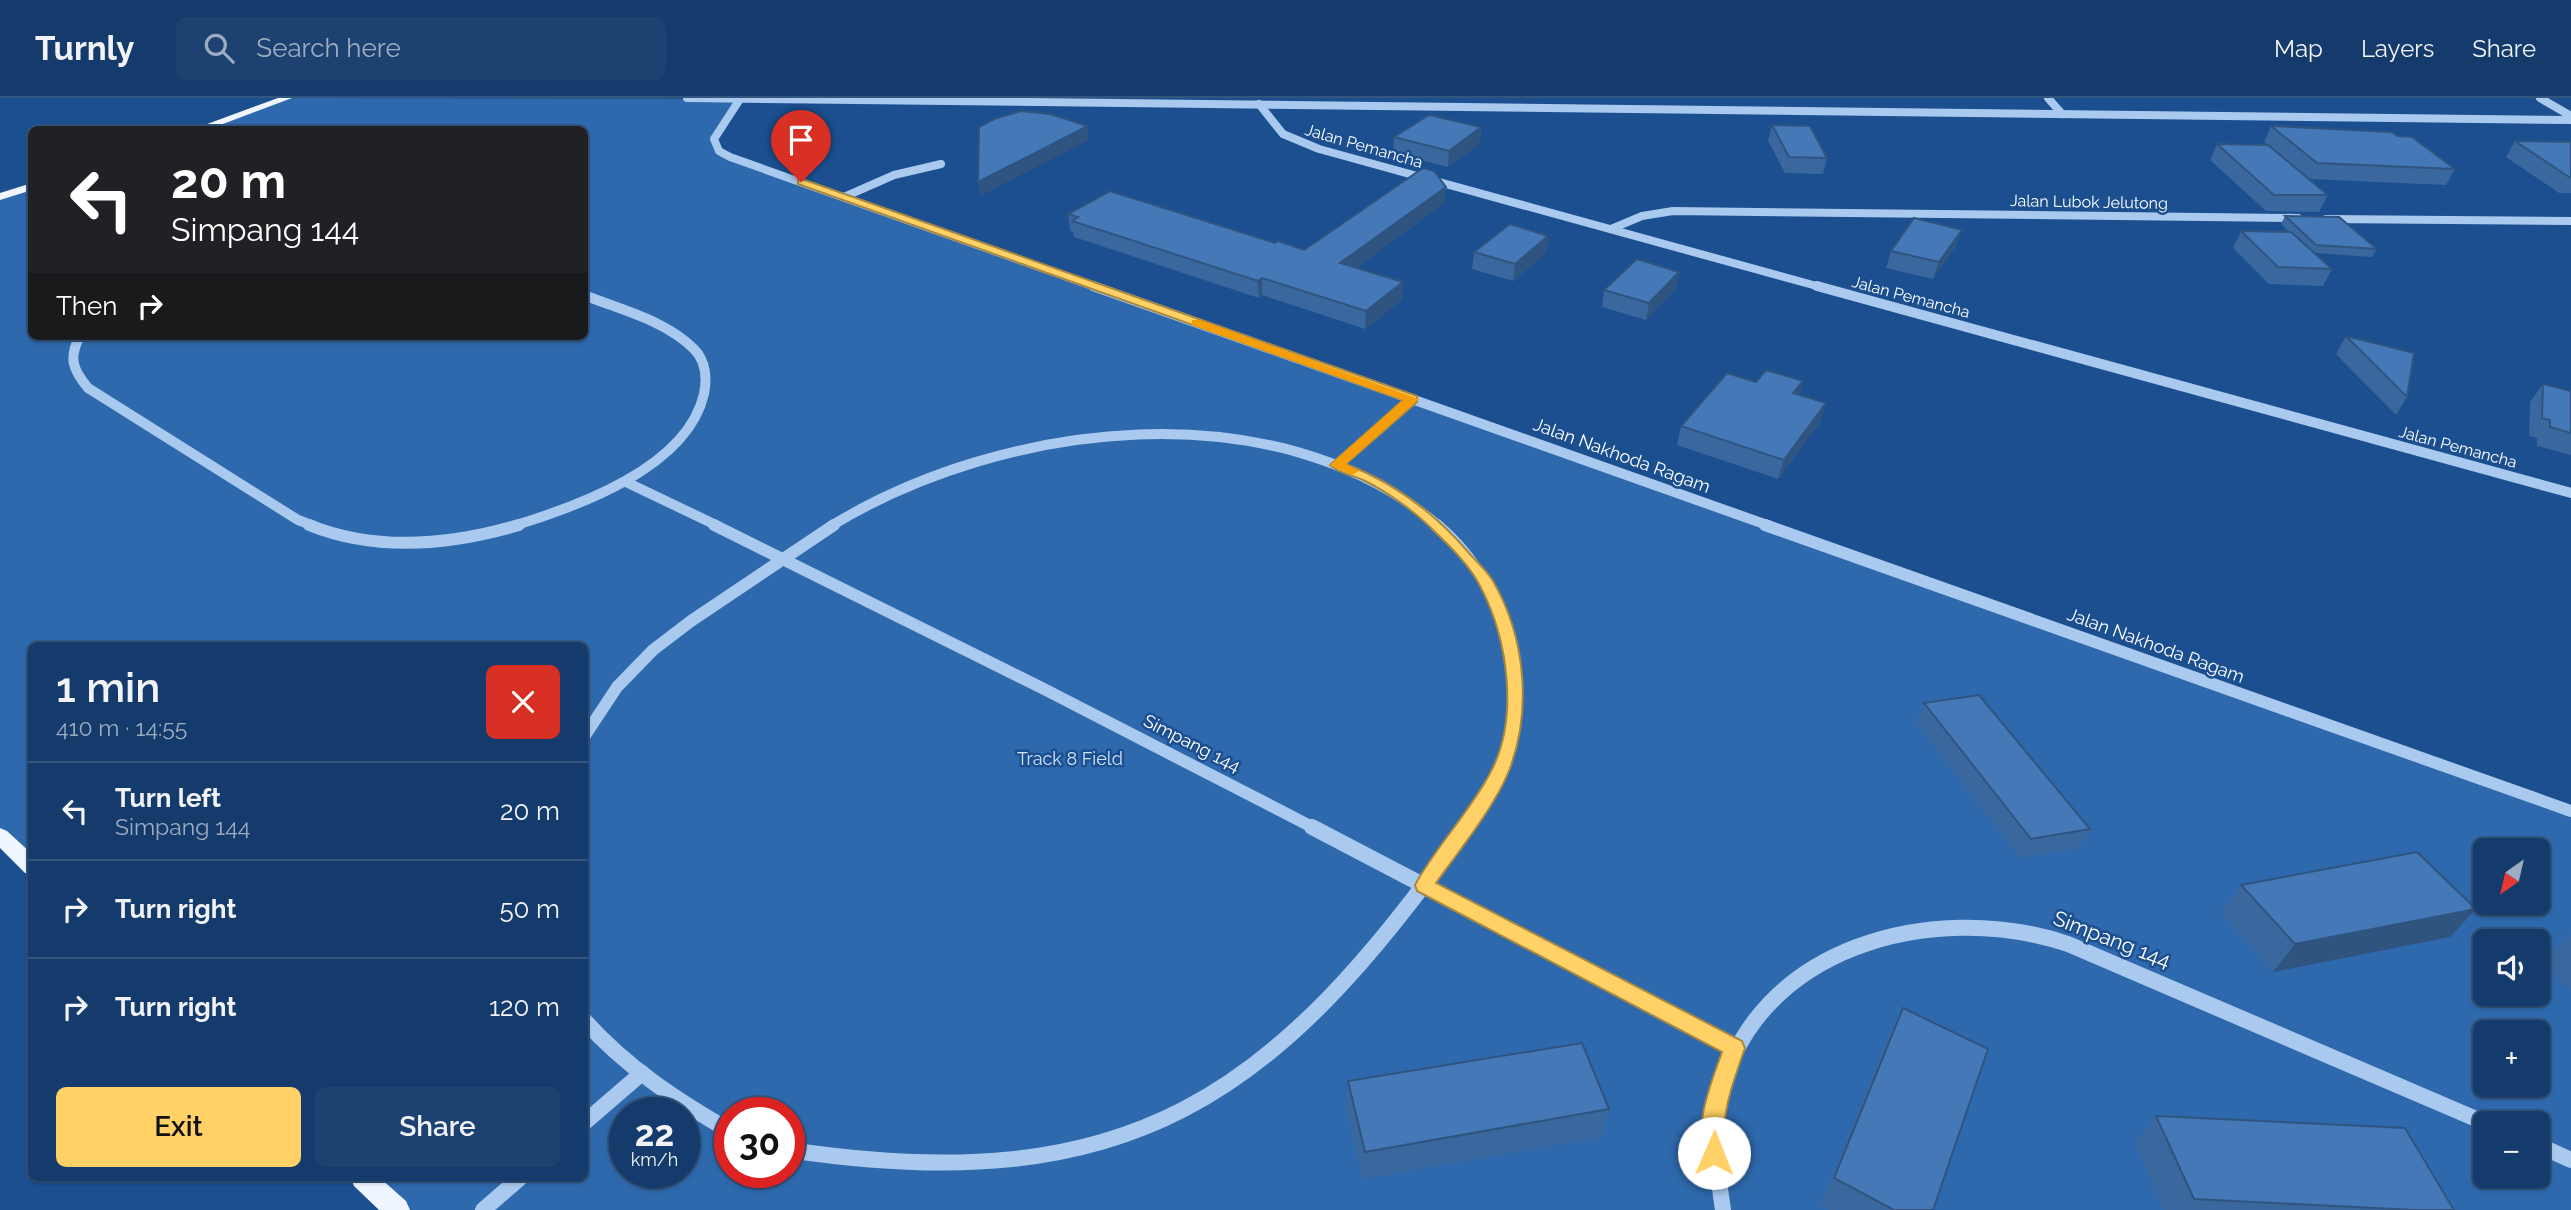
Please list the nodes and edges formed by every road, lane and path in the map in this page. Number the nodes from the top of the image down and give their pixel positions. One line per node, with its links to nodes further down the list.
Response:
1 (287, 98): 12 (main road)
2 (687, 98): 6 (street)
3 (1394, 98): 9 (street)
4 (2048, 98): 10 (street)
5 (2540, 98): 11 (street)
6 (740, 99): 7 (street); 16 (street, Jalan Nakhoda Ragam)
7 (1013, 100): 8 (street)
8 (1259, 104): 9 (street); 20 (street, Jalan Pemancha)
9 (1394, 107): 10 (street)
10 (2062, 114): 11 (street)
11 (2571, 118)
12 (207, 126)
13 (941, 164): 16 (street)
14 (28, 187): 15 (main road)
15 (0, 197)
16 (844, 197): 23 (street, Jalan Nakhoda Ragam)
17 (2309, 218): 20 (street, Jalan Lubok Jelutong)
18 (2322, 219): 19 (street)
19 (2571, 221)
20 (1611, 229): 26 (street, Jalan Pemancha)
21 (588, 297): 25 (street)
22 (78, 340): 25 (street)
23 (1412, 399): 24 (street); 29 (street, Jalan Nakhoda Ragam)
24 (1336, 465): 27 (street); 32 (street)
25 (626, 482): 27 (street, Simpang 144)
26 (2571, 493)
27 (784, 558): 28 (street); 32 (street, Simpang 144)
28 (588, 731)
29 (2571, 811)
30 (0, 836): 31 (main road)
31 (28, 863)
32 (1424, 885): 34 (street, Simpang 144); 40 (street)
33 (588, 1025): 35 (street)
34 (1734, 1048): 36 (street, Simpang 144); 46 (street, Simpang 144)
35 (642, 1073): 37 (street); 38 (street)
36 (2473, 1117)
37 (588, 1120)
38 (714, 1122)
39 (2550, 1150): 41 (street)
40 (805, 1153)
41 (2571, 1160)
42 (366, 1181): 44 (main road)
43 (517, 1181): 45 (street)
44 (397, 1210)
45 (483, 1210)
46 (1723, 1210)

